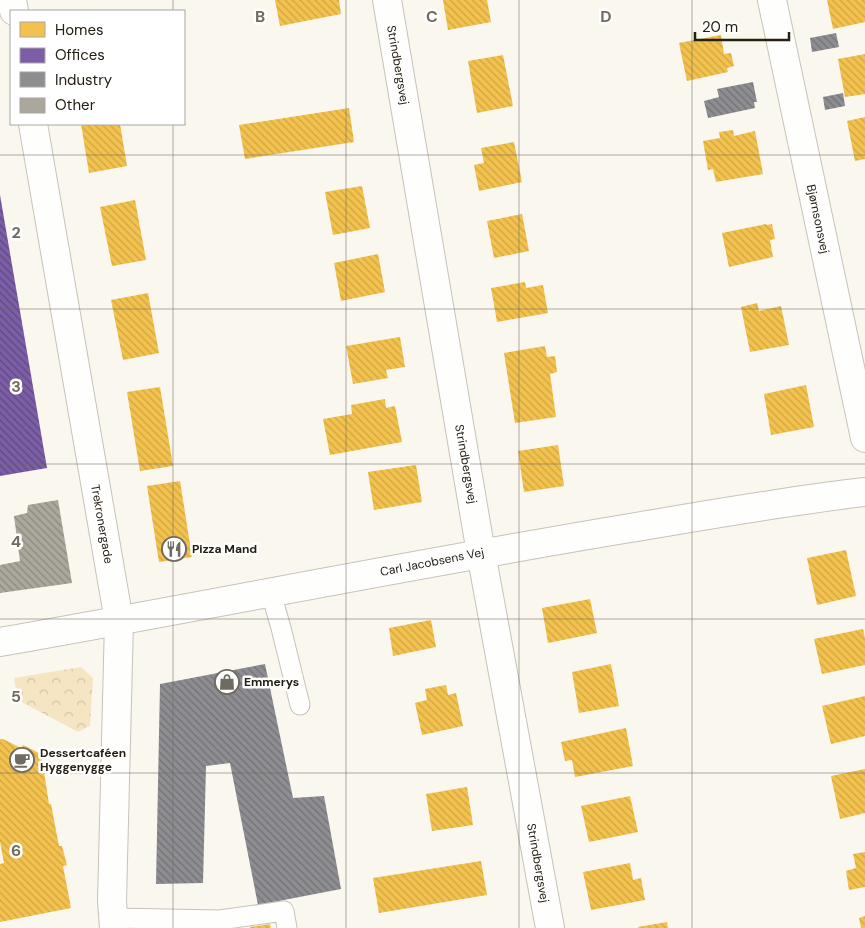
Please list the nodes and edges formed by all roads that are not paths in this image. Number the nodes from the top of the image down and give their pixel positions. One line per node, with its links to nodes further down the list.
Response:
1 (387, 0): 6 (street, Strindbergsvej)
2 (772, 0): 4 (street, Bjørnsonsvej)
3 (33, 125): 8 (street, Trekronergade)
4 (865, 438)
5 (865, 492): 6 (street, Carl Jacobsens Vej)
6 (481, 553): 7 (street, Carl Jacobsens Vej); 13 (street, Strindbergsvej)
7 (271, 593): 8 (street, Carl Jacobsens Vej); 10 (lane)
8 (119, 621): 9 (street, Carl Jacobsens Vej); 11 (street, Trekronergade)
9 (0, 642)
10 (300, 706)
11 (114, 923): 12 (lane)
12 (287, 928)
13 (550, 928)

